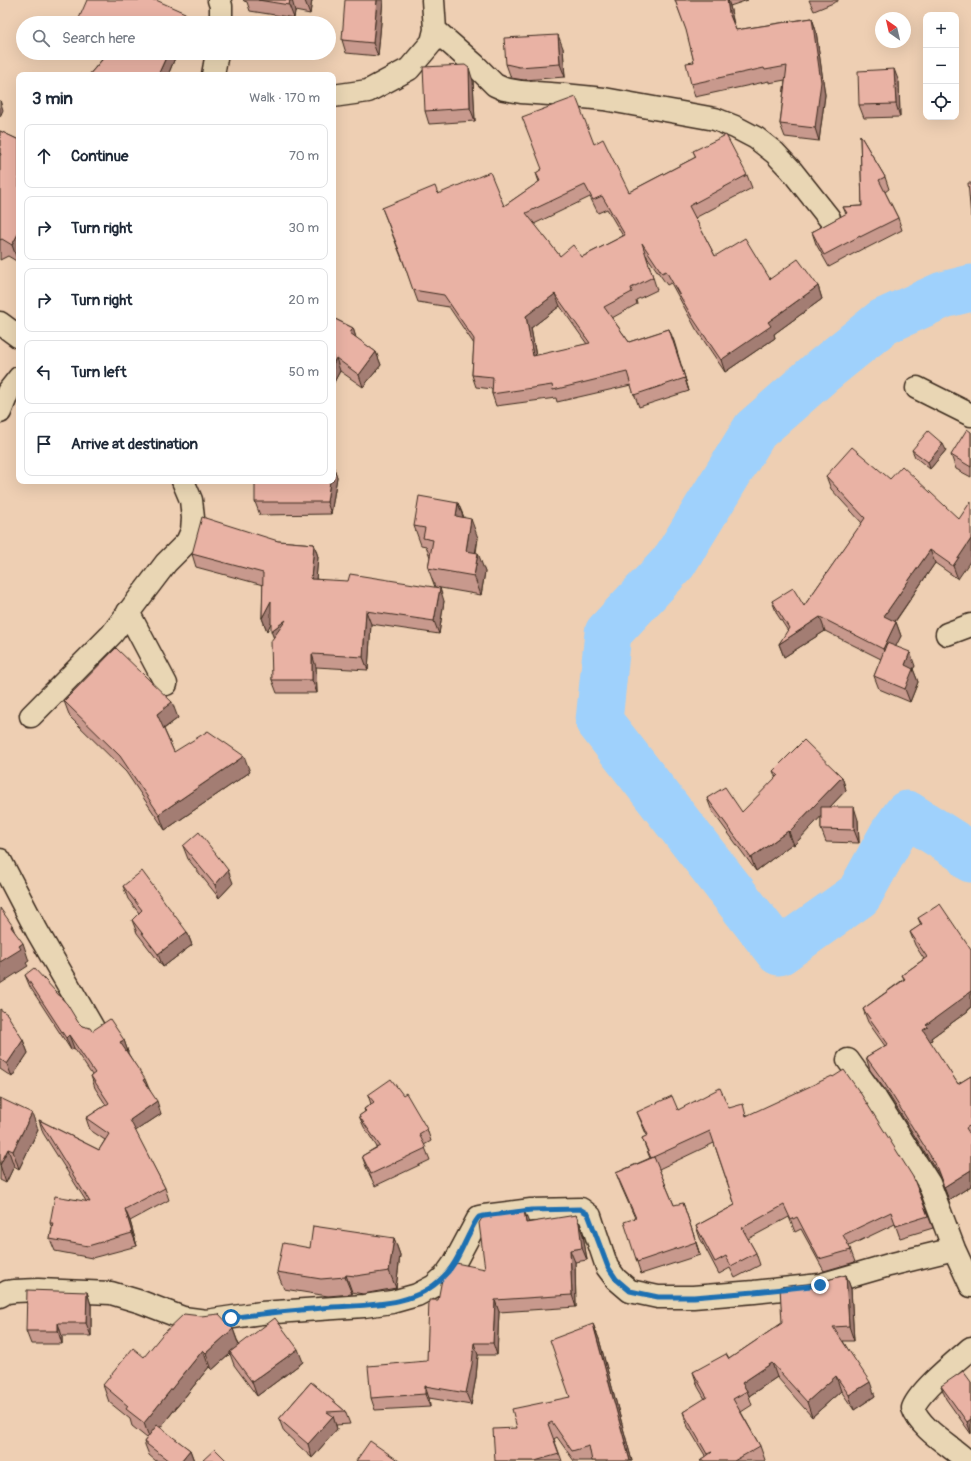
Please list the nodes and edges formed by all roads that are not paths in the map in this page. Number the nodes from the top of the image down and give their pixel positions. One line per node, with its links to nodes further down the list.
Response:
1 (219, 0): 3 (street)
2 (432, 0): 4 (street)
3 (221, 16)
4 (435, 30): 7 (street); 8 (street)
5 (216, 60): 6 (street)
6 (214, 72)
7 (336, 95)
8 (828, 218)
9 (0, 323): 10 (street)
10 (16, 335)
11 (16, 382): 13 (street)
12 (917, 388): 14 (street)
13 (0, 412)
14 (971, 415)
15 (184, 484): 16 (street)
16 (128, 612): 19 (street); 20 (street)
17 (971, 625): 18 (street)
18 (947, 634)
19 (166, 684)
20 (31, 716)
21 (0, 860): 22 (street)
22 (93, 1028)
23 (848, 1060): 24 (street)
24 (954, 1249): 25 (street); 26 (street)
25 (971, 1286)
26 (0, 1296)
27 (971, 1348): 28 (street)
28 (967, 1461)

